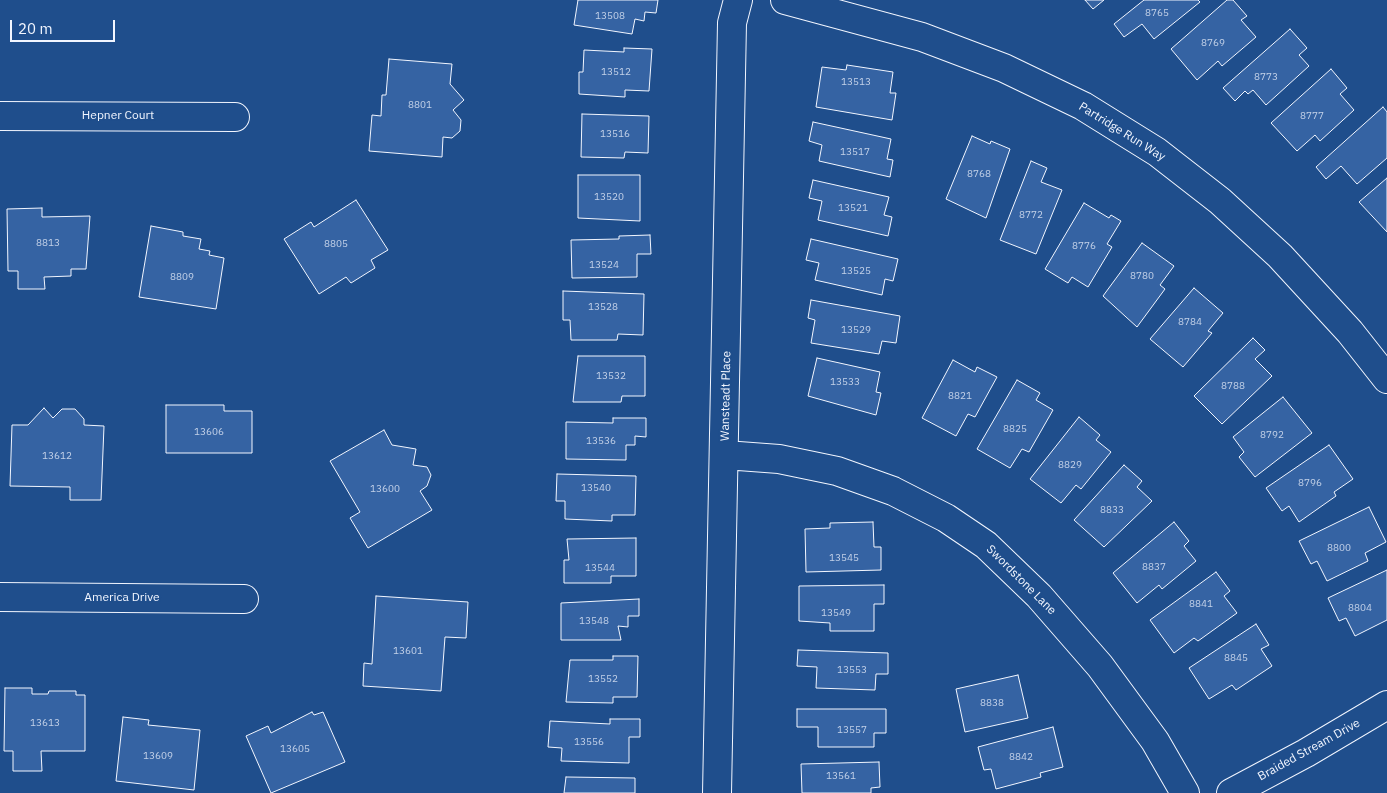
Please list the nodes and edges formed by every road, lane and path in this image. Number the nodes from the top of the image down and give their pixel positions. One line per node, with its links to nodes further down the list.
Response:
1 (738, 0): 6 (street, Wansteadt Place)
2 (785, 0): 5 (street, Partridge Run Way)
3 (0, 116): 4 (street, Hepner Court)
4 (235, 117)
5 (1387, 380)
6 (725, 455): 10 (street, Wansteadt Place); 11 (street, Swordstone Lane)
7 (0, 597): 8 (street, America Drive)
8 (244, 599)
9 (1387, 705): 12 (street, Braided Stream Drive)
10 (717, 793)
11 (1185, 793)
12 (1231, 793)

